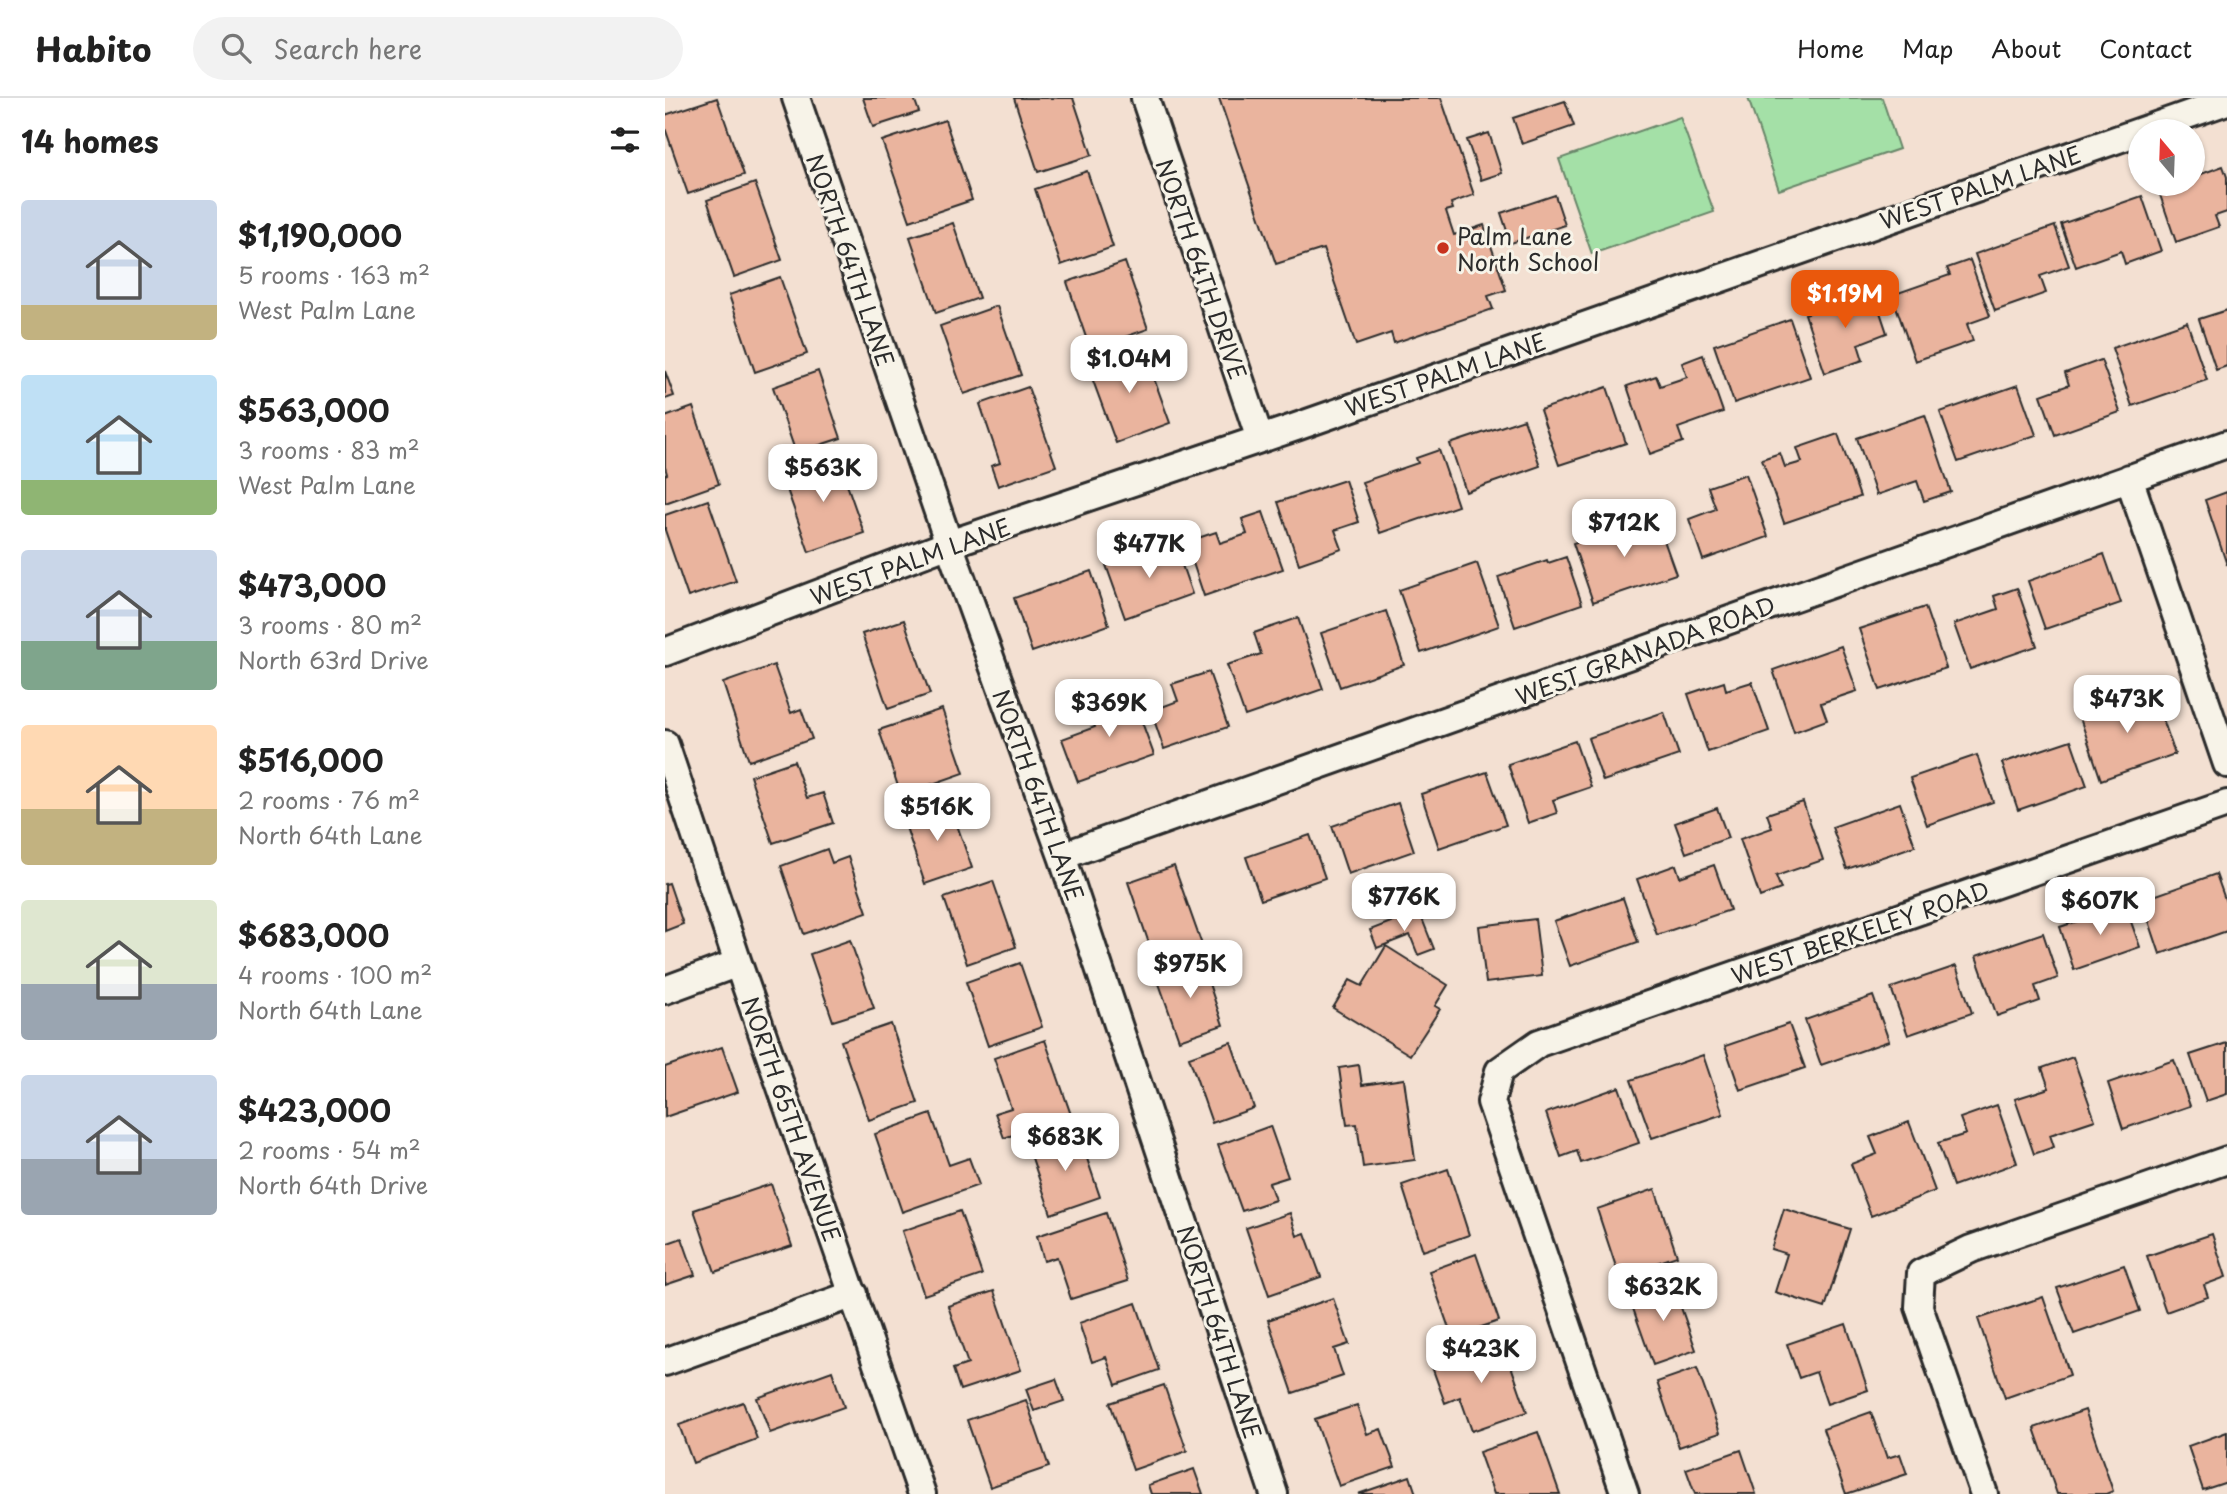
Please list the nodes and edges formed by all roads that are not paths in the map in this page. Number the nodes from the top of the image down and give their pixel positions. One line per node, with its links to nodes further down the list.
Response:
1 (796, 98): 7 (street, NORTH 64TH LANE)
2 (1145, 98): 4 (street, NORTH 64TH DRIVE)
3 (2227, 101): 4 (street, WEST PALM LANE)
4 (1260, 439): 7 (street, WEST PALM LANE)
5 (2227, 444): 6 (street, WEST GRANADA ROAD)
6 (2129, 478): 10 (street); 12 (street, WEST GRANADA ROAD)
7 (949, 544): 8 (street, WEST PALM LANE); 12 (street, NORTH 64TH LANE)
8 (665, 652)
9 (665, 744): 13 (street, NORTH 65TH AVENUE)
10 (2227, 764)
11 (2227, 804): 20 (street, WEST BERKELEY ROAD)
12 (1062, 856): 19 (street, NORTH 64TH LANE)
13 (738, 963): 14 (street); 16 (street, NORTH 65TH AVENUE)
14 (665, 990)
15 (2227, 1160): 21 (street)
16 (854, 1294): 17 (street); 18 (street, NORTH 65TH AVENUE)
17 (665, 1362)
18 (922, 1494)
19 (1274, 1494)
20 (1625, 1494)
21 (1984, 1494)

